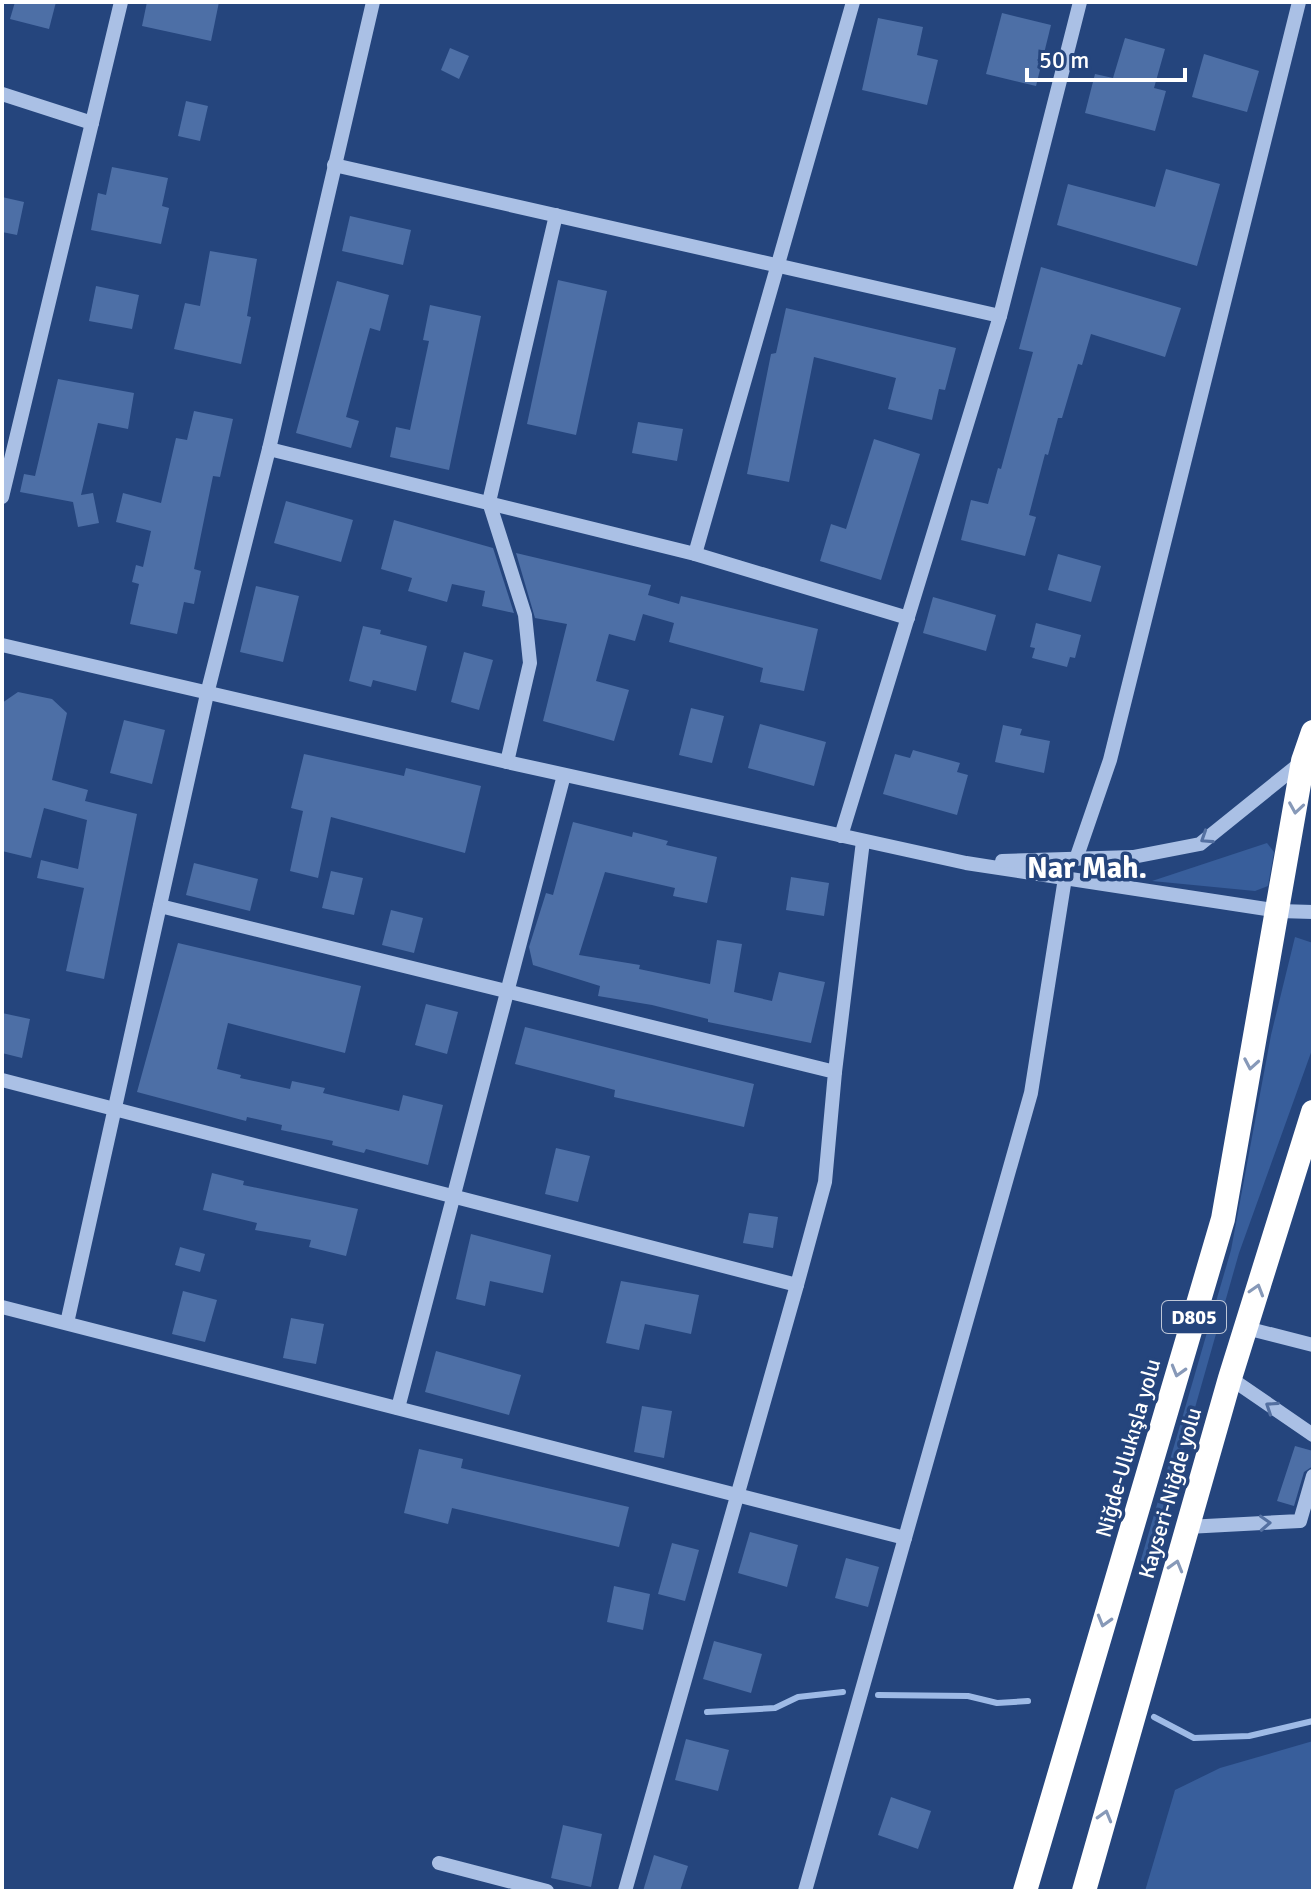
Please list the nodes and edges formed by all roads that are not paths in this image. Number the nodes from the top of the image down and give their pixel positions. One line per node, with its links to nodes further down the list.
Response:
1 (121, 2): 7 (street)
2 (373, 2): 8 (street)
3 (853, 2): 10 (street)
4 (1080, 2): 11 (street)
5 (1299, 2): 25 (street)
6 (2, 94): 7 (street)
7 (92, 123): 13 (street)
8 (334, 165): 9 (street); 12 (street)
9 (556, 215): 10 (street); 14 (street)
10 (777, 265): 11 (street); 15 (street)
11 (1000, 316): 16 (street)
12 (269, 449): 14 (street); 18 (street)
13 (2, 497)
14 (489, 502): 15 (street); 20 (street)
15 (695, 554): 16 (street)
16 (908, 618): 23 (street)
17 (2, 645): 18 (street)
18 (207, 694): 20 (street); 28 (street)
19 (1313, 732): 21 (highway, Niğde-Ulukışla yolu / D805)
20 (507, 762): 22 (street)
21 (1308, 762): 25 (street, one-way to 25); 29 (highway, Niğde-Ulukışla yolu / D805, one-way to 29)
22 (564, 775): 23 (street); 31 (street)
23 (841, 836): 24 (street)
24 (863, 841): 26 (street); 32 (street)
25 (1076, 859): 26 (street)
26 (966, 863): 27 (street)
27 (1065, 878): 29 (street); 48 (street)
28 (160, 906): 31 (street); 34 (street)
29 (1279, 911): 30 (street); 53 (highway, Niğde-Ulukışla yolu / D805, one-way to 53)
30 (1313, 912)
31 (508, 991): 32 (street); 36 (street)
32 (835, 1072): 37 (street)
33 (2, 1080): 34 (street)
34 (115, 1111): 36 (street); 39 (street)
35 (1313, 1112): 40 (highway, Kayseri-Niğde yolu / D805, one-way to 35)
36 (454, 1196): 37 (street); 43 (street)
37 (797, 1285): 46 (street)
38 (2, 1307): 39 (street)
39 (67, 1323): 43 (street)
40 (1246, 1328): 41 (street); 42 (highway, Kayseri-Niğde yolu / D805)
41 (1313, 1345)
42 (1230, 1378): 44 (street, one-way to 42); 47 (highway, Kayseri-Niğde yolu / D805)
43 (398, 1408): 46 (street)
44 (1313, 1435)
45 (1313, 1476): 47 (street, one-way to 45)
46 (740, 1496): 48 (street); 51 (street)
47 (1187, 1527): 54 (highway, Kayseri-Niğde yolu / D805, one-way to 47)
48 (905, 1538): 52 (street)
49 (439, 1863): 50 (street)
50 (547, 1891)
51 (625, 1891)
52 (805, 1891)
53 (1025, 1891)
54 (1084, 1891)

